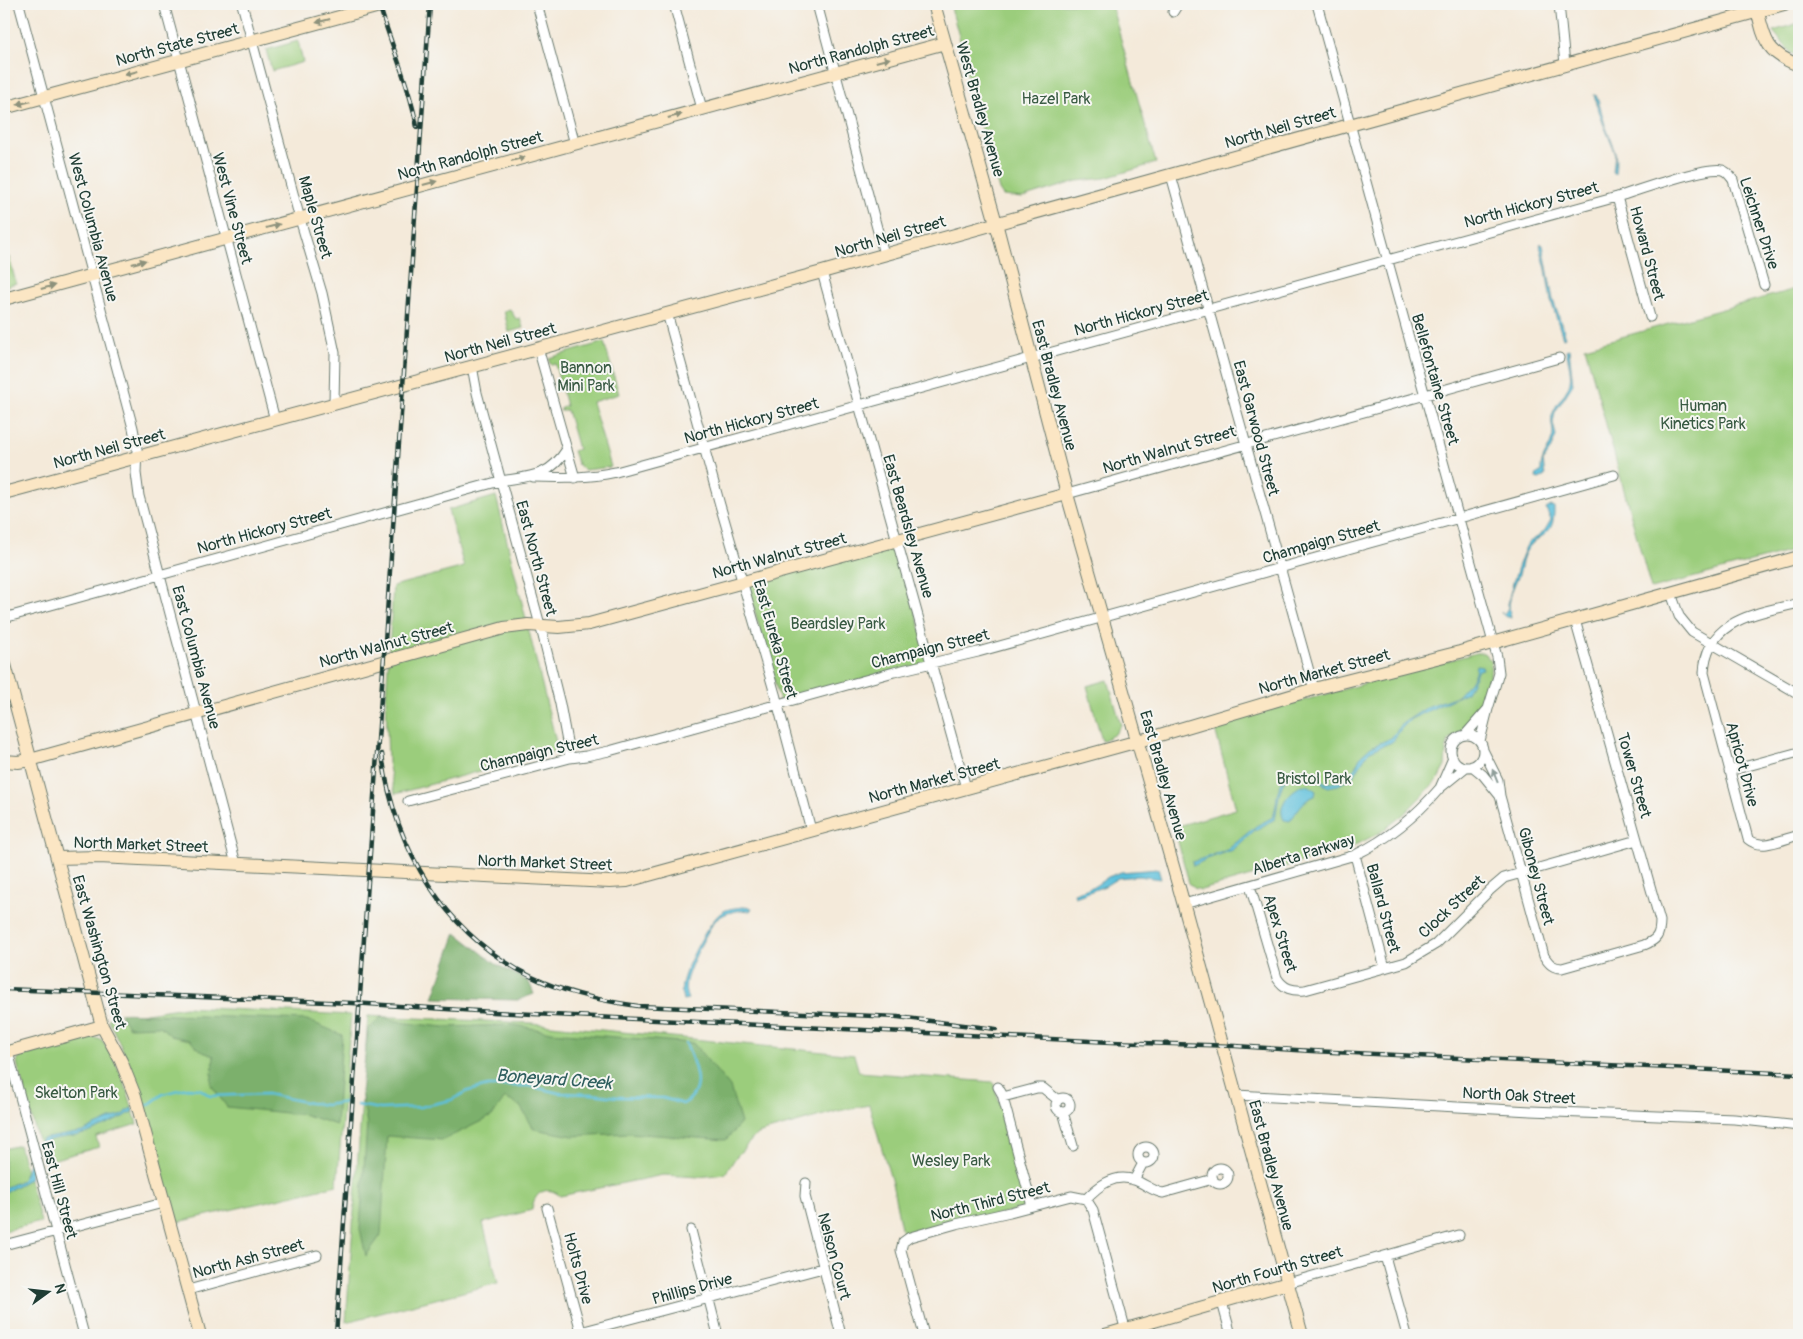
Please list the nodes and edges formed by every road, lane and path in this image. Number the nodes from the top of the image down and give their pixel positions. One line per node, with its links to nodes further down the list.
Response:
1 (19, 4): 19 (street, West Columbia Avenue)
2 (164, 4): 15 (street, West Vine Street)
3 (242, 4): 13 (street, Maple Street)
4 (387, 4): 13 (main road, North State Street, one-way to 13)
5 (537, 4): 23 (street)
6 (674, 4): 21 (street)
7 (817, 4): 18 (street)
8 (934, 4): 14 (main road, West Bradley Avenue)
9 (1317, 4): 22 (street, Bellefontaine Street)
10 (1559, 4): 16 (street)
11 (1784, 4): 12 (main road, North Neil Street)
12 (1757, 8): 16 (main road, North Neil Street); 17 (main road)
13 (252, 41): 15 (main road, North State Street); 27 (street, Maple Street)
14 (945, 43): 18 (main road, North Randolph Street, one-way to 14); 28 (main road, West Bradley Avenue)
15 (178, 60): 19 (main road, North State Street, one-way to 19); 29 (street, West Vine Street)
16 (1565, 64): 22 (main road, North Neil Street)
17 (1799, 65)
18 (836, 73): 21 (main road, North Randolph Street); 30 (street)
19 (44, 97): 20 (main road, North State Street, one-way to 20); 33 (street, West Columbia Avenue)
20 (4, 108)
21 (702, 109): 23 (main road, North Randolph Street, one-way to 21)
22 (1350, 124): 25 (main road, North Neil Street); 31 (street, Bellefontaine Street)
23 (575, 144): 27 (main road, North Randolph Street, one-way to 23)
24 (1725, 171): 26 (street, North Hickory Street); 34 (street, Leichner Drive)
25 (1171, 175): 28 (main road, North Neil Street); 36 (street, East Garwood Street)
26 (1617, 197): 31 (street, North Hickory Street); 38 (street, Howard Street)
27 (300, 218): 29 (main road, North Randolph Street, one-way to 27); 44 (street, Maple Street)
28 (996, 222): 30 (main road, North Neil Street); 40 (main road, East Bradley Avenue)
29 (226, 238): 33 (main road, North Randolph Street, one-way to 29); 46 (street, West Vine Street)
30 (884, 254): 32 (main road, North Neil Street)
31 (1387, 259): 36 (street, North Hickory Street); 43 (street, Bellefontaine Street)
32 (822, 272): 37 (main road, North Neil Street); 45 (street, East Beardsley Avenue)
33 (92, 275): 35 (main road, North Randolph Street, one-way to 33); 50 (street, West Columbia Avenue)
34 (1764, 285)
35 (4, 299)
36 (1209, 309): 40 (street, North Hickory Street); 47 (street, East Garwood Street)
37 (668, 313): 39 (main road, North Neil Street); 48 (street, East Eureka Street)
38 (1650, 317)
39 (538, 348): 42 (main road, North Neil Street); 49 (street)
40 (1031, 358): 45 (street, North Hickory Street); 56 (main road, East Bradley Avenue)
41 (1560, 358): 43 (street, North Walnut Street)
42 (472, 366): 44 (main road, North Neil Street); 54 (street, East North Street)
43 (1425, 395): 47 (street, North Walnut Street); 57 (street, Bellefontaine Street)
44 (334, 403): 46 (main road, North Neil Street)
45 (860, 406): 48 (street, North Hickory Street); 58 (street, East Beardsley Avenue)
46 (275, 420): 50 (main road, North Neil Street)
47 (1246, 444): 56 (street, North Walnut Street); 60 (street, East Garwood Street)
48 (705, 448): 53 (street, North Hickory Street); 62 (street, East Eureka Street)
49 (566, 449): 52 (street, North Hickory Street); 53 (street)
50 (137, 458): 55 (main road, North Neil Street); 61 (street, East Columbia Avenue)
51 (1614, 475): 57 (street, Champaign Street)
52 (533, 477): 53 (street, North Hickory Street); 54 (street, North Hickory Street)
53 (575, 478)
54 (500, 481): 61 (street, North Hickory Street); 68 (street, East North Street)
55 (4, 493)
56 (1067, 494): 58 (main road, North Walnut Street); 66 (main road, East Bradley Avenue)
57 (1459, 518): 60 (street, Champaign Street); 69 (street, Bellefontaine Street)
58 (898, 540): 62 (main road, North Walnut Street); 72 (street, East Beardsley Avenue)
59 (1799, 557): 63 (main road, North Market Street)
60 (1281, 568): 66 (street, Champaign Street); 74 (street, East Garwood Street)
61 (160, 574): 65 (street, North Hickory Street); 78 (street, East Columbia Avenue)
62 (744, 582): 68 (main road, North Walnut Street); 76 (street, East Eureka Street)
63 (1671, 593): 67 (main road, North Market Street); 70 (street)
64 (1799, 603): 70 (street)
65 (4, 618)
66 (1103, 618): 72 (street, Champaign Street); 80 (main road, East Bradley Avenue)
67 (1575, 620): 69 (main road, North Market Street); 96 (street, Tower Street)
68 (539, 625): 78 (main road, North Walnut Street); 84 (street, East North Street)
69 (1494, 642): 74 (main road, North Market Street); 77 (street)
70 (1711, 644): 75 (street); 89 (street, Apricot Drive)
71 (4, 661): 73 (main road, East Washington Street)
72 (932, 664): 76 (street, Champaign Street); 90 (street, East Beardsley Avenue)
73 (5, 674): 86 (main road, East Washington Street)
74 (1314, 689): 80 (main road, North Market Street)
75 (1799, 694)
76 (778, 705): 84 (street, Champaign Street); 94 (street, East Eureka Street)
77 (1488, 709): 79 (street); 81 (street)
78 (196, 712): 86 (main road, North Walnut Street); 99 (street, East Columbia Avenue)
79 (1466, 734): 81 (street); 85 (street)
80 (1138, 740): 90 (main road, North Market Street); 102 (main road, East Bradley Avenue)
81 (1480, 741): 82 (street)
82 (1484, 750): 88 (street); 92 (street, Giboney Street, one-way to 82)
83 (1799, 752): 89 (street)
84 (570, 758): 93 (street, Champaign Street)
85 (1453, 758): 88 (street); 91 (street, Alberta Parkway)
86 (30, 760): 87 (main road, North Walnut Street); 98 (main road, East Washington Street)
87 (4, 762)
88 (1469, 767): 91 (street, Alberta Parkway); 92 (street, Giboney Street)
89 (1729, 771): 95 (street, Apricot Drive)
90 (966, 788): 94 (main road, North Market Street)
91 (1440, 788): 97 (street, Alberta Parkway)
92 (1500, 796): 100 (street, Giboney Street)
93 (408, 801)
94 (812, 830): 99 (main road, North Market Street)
95 (1799, 835)
96 (1637, 840): 100 (street, Clock Street); 103 (street, Tower Street)
97 (1355, 856): 101 (street, Alberta Parkway); 104 (street, Ballard Street)
98 (57, 858): 99 (main road, North Market Street); 106 (main road, East Washington Street)
99 (236, 864)
100 (1521, 872): 103 (street, Giboney Street); 104 (street, Clock Street)
101 (1250, 886): 102 (street, Alberta Parkway); 105 (street, Apex Street)
102 (1184, 904): 109 (main road, East Bradley Avenue)
103 (1548, 962)
104 (1384, 968): 105 (street, Clock Street)
105 (1285, 988)
106 (102, 1026): 107 (main road); 118 (main road, East Washington Street)
107 (6, 1052): 122 (street, East Hill Street)
108 (998, 1086): 110 (street)
109 (1236, 1095): 111 (street, North Oak Street); 128 (main road, East Bradley Avenue)
110 (1002, 1097): 112 (street); 119 (street)
111 (1799, 1126)
112 (1073, 1146)
113 (1143, 1163): 115 (street)
114 (1212, 1179): 115 (street)
115 (1134, 1180): 117 (street)
116 (806, 1183): 127 (street, Nelson Court)
117 (1086, 1199): 119 (street, North Third Street); 132 (street)
118 (163, 1202): 122 (street); 129 (main road, East Washington Street)
119 (1032, 1206): 139 (street, North Third Street)
120 (547, 1208): 133 (street, Holts Drive)
121 (691, 1230): 130 (street)
122 (56, 1231): 124 (street); 134 (street, East Hill Street)
123 (1459, 1235): 126 (street, North Fourth Street)
124 (4, 1245)
125 (317, 1256): 129 (street, North Ash Street)
126 (1385, 1256): 128 (street, North Fourth Street); 143 (street)
127 (823, 1268): 130 (street, Phillips Drive); 138 (street, Nelson Court)
128 (1288, 1283): 131 (main road, North Fourth Street); 142 (main road, East Bradley Avenue)
129 (188, 1290): 135 (main road, East Washington Street)
130 (708, 1299): 133 (street, Phillips Drive); 137 (street)
131 (1222, 1302): 132 (main road, North Fourth Street); 141 (street)
132 (1126, 1332): 140 (main road, North Fourth Street)
133 (582, 1334): 136 (street, Phillips Drive)
134 (84, 1335)
135 (200, 1335)
136 (569, 1335)
137 (718, 1335)
138 (841, 1335)
139 (924, 1335)
140 (1105, 1335)
141 (1231, 1335)
142 (1302, 1335)
143 (1408, 1335)

